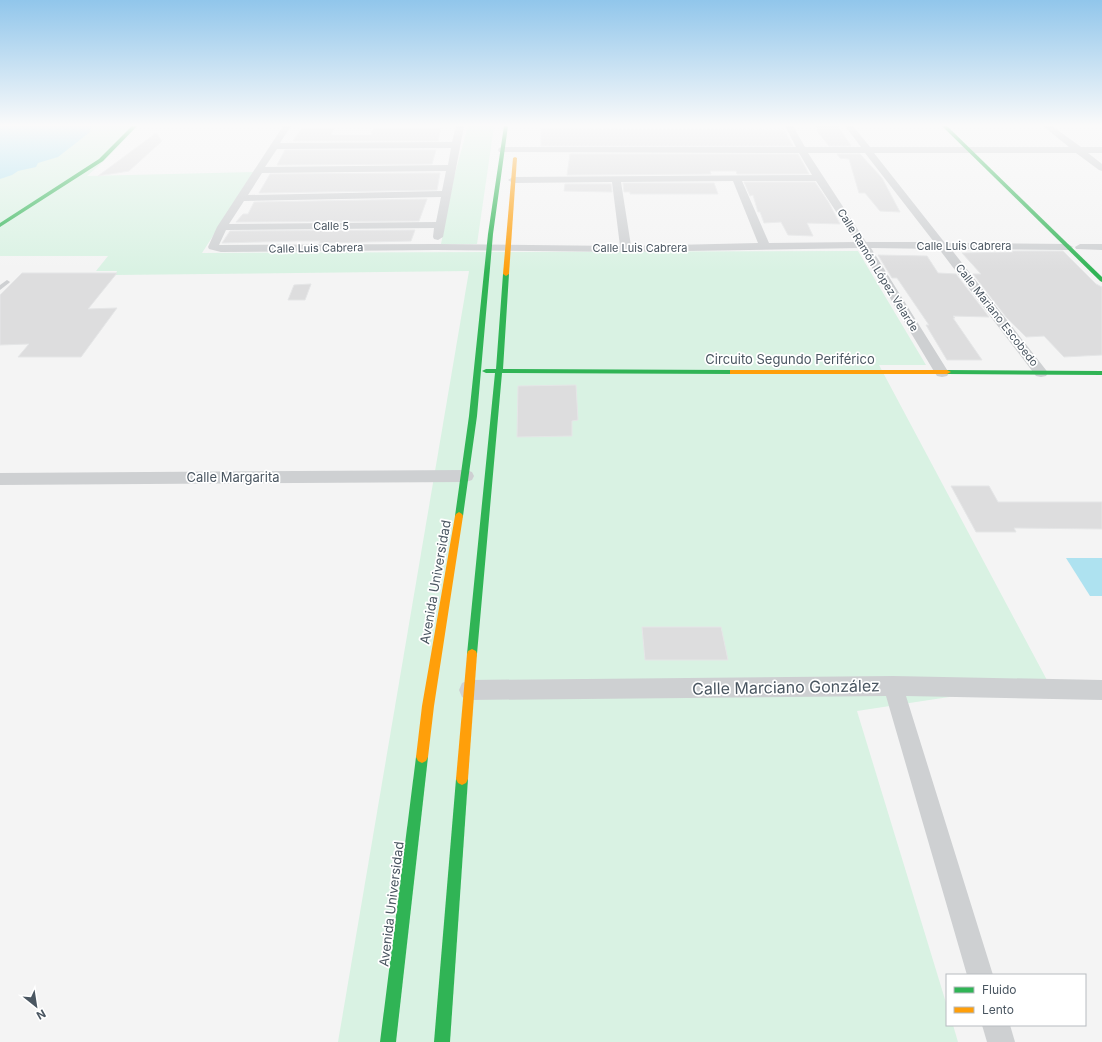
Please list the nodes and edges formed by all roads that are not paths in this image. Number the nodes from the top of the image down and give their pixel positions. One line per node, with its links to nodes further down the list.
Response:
1 (80, 175): 16 (main road)
2 (256, 175): 15 (street)
3 (450, 175): 14 (street)
4 (499, 175): 22 (main road, Avenida Universidad)
5 (513, 175): 13 (main road)
6 (816, 175): 11 (street, Calle Ramón López Velarde)
7 (887, 175): 20 (street, Calle Mariano Escobedo)
8 (997, 175): 24 (main road)
9 (1000, 175): 25 (main road)
10 (736, 178): 11 (street); 12 (street); 23 (street)
11 (818, 178): 19 (street, Calle Ramón López Velarde)
12 (616, 179): 13 (street); 28 (street)
13 (513, 180): 27 (main road)
14 (446, 194): 15 (street); 17 (street)
15 (240, 198): 18 (street)
16 (0, 225)
17 (440, 226): 18 (street, Calle 5); 21 (street)
18 (222, 227): 21 (street, Calle Luis Cabrera)
19 (863, 245): 20 (street, Calle Luis Cabrera); 23 (street, Calle Luis Cabrera); 35 (street, Calle Ramón López Velarde)
20 (943, 245): 24 (street, Calle Luis Cabrera); 36 (street, Calle Mariano Escobedo)
21 (436, 247): 22 (street, Calle Luis Cabrera)
22 (489, 247): 27 (street, Calle Luis Cabrera); 33 (main road, Avenida Universidad)
23 (765, 247): 28 (street, Calle Luis Cabrera)
24 (1068, 247): 30 (main road)
25 (1080, 247): 26 (street); 29 (main road)
26 (1102, 247)
27 (509, 248): 28 (street, Calle Luis Cabrera); 34 (main road)
28 (626, 248)
29 (1102, 268)
30 (1102, 280)
31 (7, 282): 32 (lane)
32 (0, 288)
33 (478, 371): 34 (main road, Circuito Segundo Periférico); 38 (main road, Avenida Universidad)
34 (500, 371): 35 (main road, Circuito Segundo Periférico); 41 (main road)
35 (942, 372): 36 (main road, Circuito Segundo Periférico)
36 (1041, 373): 37 (main road, Circuito Segundo Periférico)
37 (1102, 373)
38 (466, 476): 39 (street, Calle Margarita); 45 (main road, Avenida Universidad)
39 (0, 479)
40 (893, 686): 41 (street, Calle Marciano González); 42 (street, Calle Marciano González); 43 (street)
41 (469, 690): 46 (main road)
42 (1102, 690)
43 (980, 974)
44 (996, 1026): 47 (street)
45 (388, 1042)
46 (442, 1042)
47 (1001, 1042)

